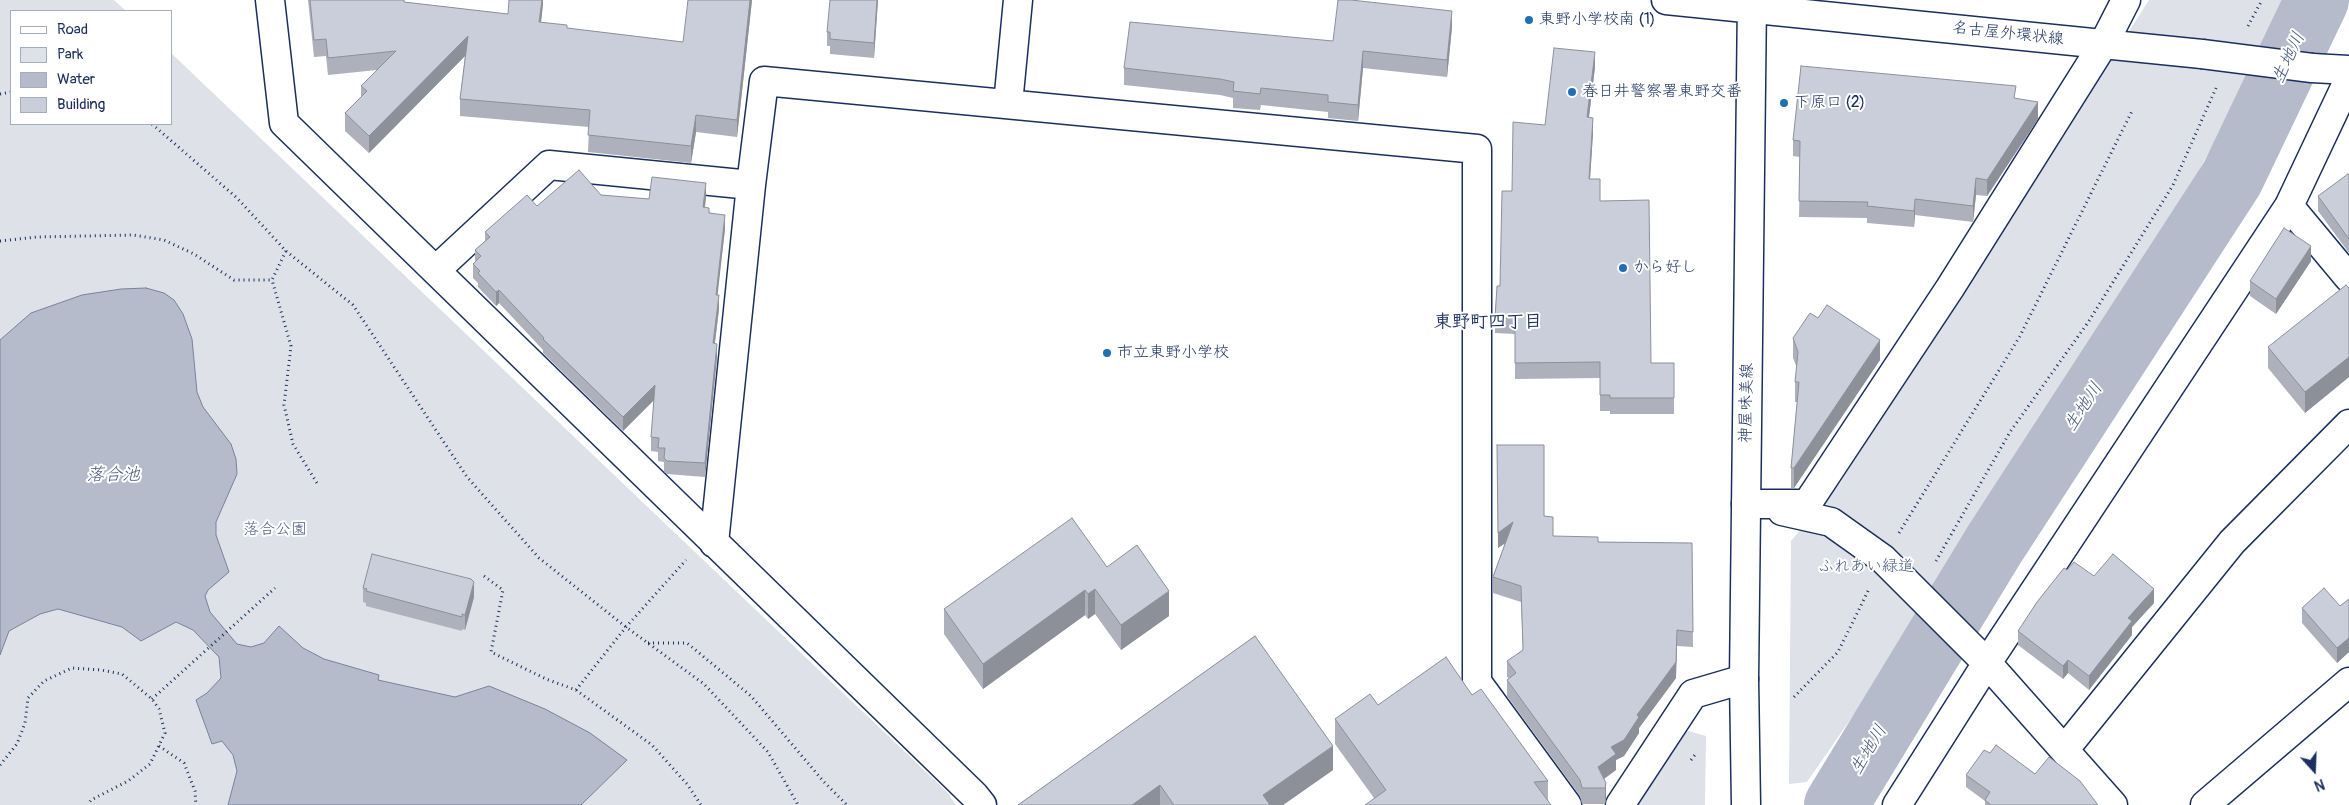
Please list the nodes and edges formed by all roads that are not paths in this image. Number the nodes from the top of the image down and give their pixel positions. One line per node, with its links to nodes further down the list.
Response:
1 (270, 0): 12 (street)
2 (1018, 0): 9 (street)
3 (1666, 0): 5 (street, 名古屋外環状線)
4 (2126, 0): 6 (street)
5 (1752, 4): 6 (street, 名古屋外環状線); 15 (street, 神屋味美線)
6 (2104, 43): 7 (street, 名古屋外環状線, bridge); 15 (street)
7 (2349, 70)
8 (2349, 79): 11 (street)
9 (1008, 104): 10 (street); 22 (street)
10 (751, 184): 12 (street); 16 (street)
11 (2289, 206): 13 (street); 17 (street)
12 (436, 270): 16 (street)
13 (2349, 278)
14 (2349, 424): 20 (street)
15 (1746, 504): 17 (street); 18 (street, 神屋味美線)
16 (711, 539): 21 (street)
17 (1987, 663): 20 (street); 25 (street)
18 (1744, 679): 23 (street); 24 (street, 神屋味美線)
19 (2349, 682): 27 (street)
20 (2065, 749): 26 (street)
21 (982, 805)
22 (1567, 805)
23 (1620, 805)
24 (1746, 805)
25 (1898, 805)
26 (2113, 805)
27 (2205, 805)

